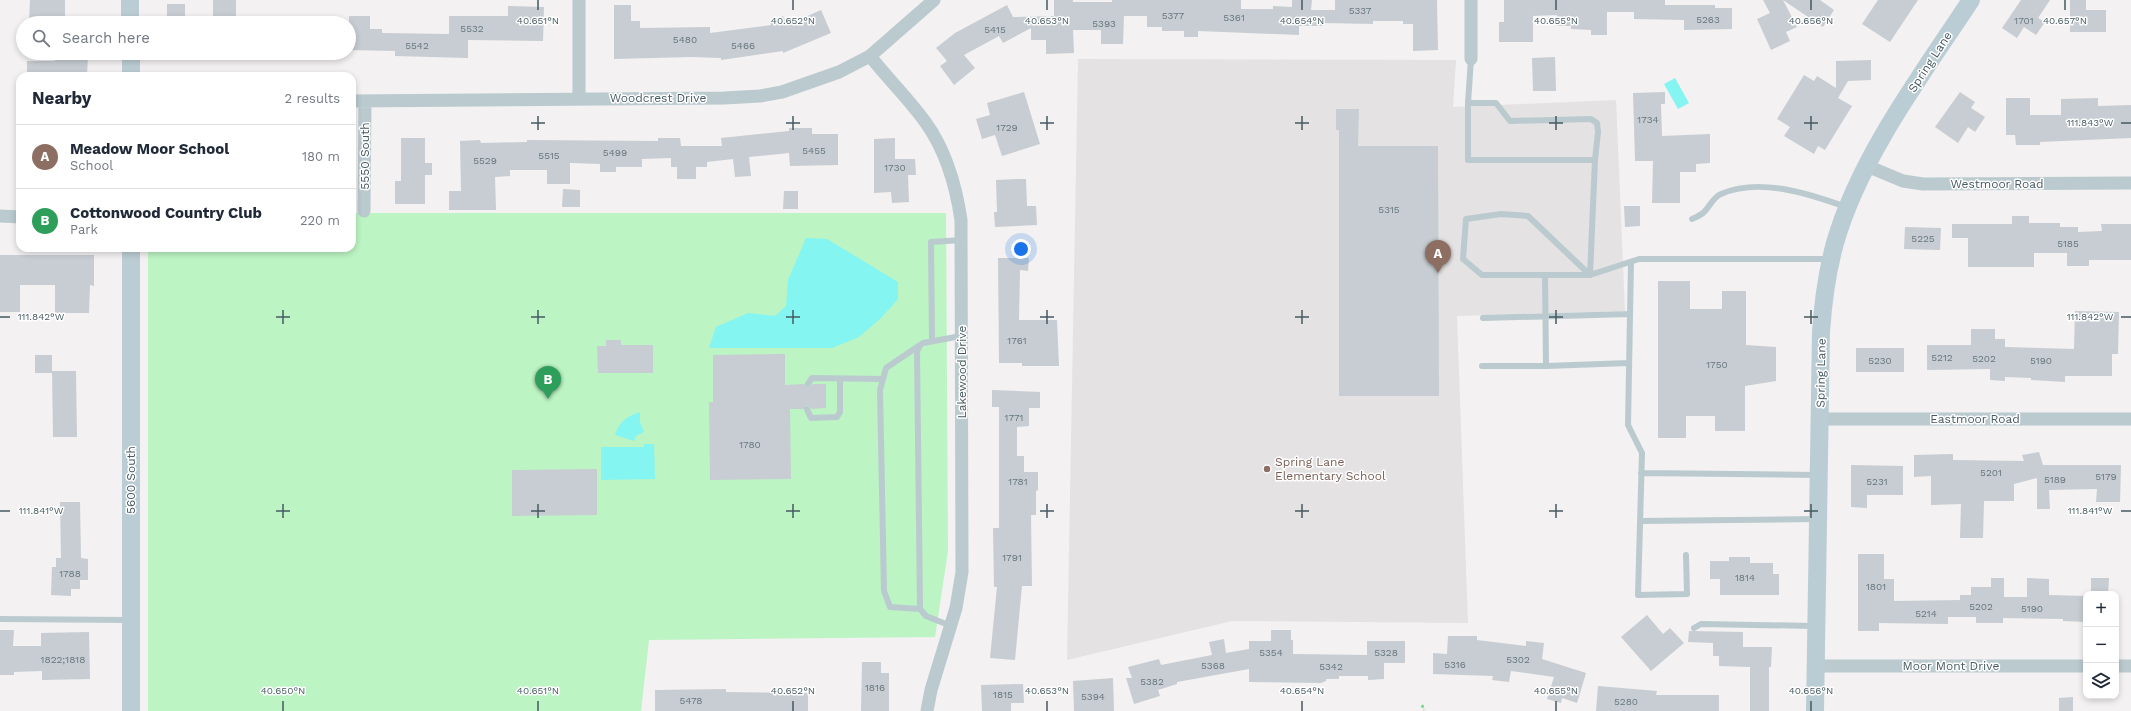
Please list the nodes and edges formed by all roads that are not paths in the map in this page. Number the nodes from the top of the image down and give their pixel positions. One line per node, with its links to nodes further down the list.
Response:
1 (130, 0): 6 (street)
2 (579, 0): 11 (street)
3 (934, 0): 7 (street, Woodcrest Drive)
4 (1471, 0): 8 (street)
5 (1971, 0): 15 (street, Spring Lane)
6 (130, 16)
7 (870, 56): 11 (street, Woodcrest Drive); 22 (street, Lakewood Drive)
8 (1471, 59): 13 (lane)
9 (131, 60): 10 (street)
10 (131, 72)
11 (579, 98): 12 (street, Woodcrest Drive)
12 (358, 101): 18 (street, 5550 South)
13 (1468, 103): 14 (lane); 14 (lane)
14 (1595, 160): 27 (lane)
15 (1867, 166): 16 (street, Westmoor Road); 17 (street, Spring Lane)
16 (2131, 183)
17 (1848, 207): 21 (lane); 24 (street, Spring Lane)
18 (364, 211)
19 (0, 216): 20 (street)
20 (16, 217)
21 (1692, 220)
22 (962, 240): 31 (street, Lakewood Drive); 32 (lane)
23 (131, 252): 50 (street, 5600 South)
24 (1831, 259): 25 (lane); 41 (street, Spring Lane)
25 (1631, 262): 27 (lane); 28 (lane)
26 (1545, 275): 27 (lane); 27 (lane); 29 (lane)
27 (1590, 275)
28 (1630, 314): 29 (lane); 34 (lane)
29 (1546, 316): 30 (lane); 36 (lane)
30 (1483, 318)
31 (962, 336): 32 (lane); 52 (street, Lakewood Drive)
32 (932, 340): 33 (lane)
33 (923, 343): 38 (lane); 48 (lane)
34 (1629, 363): 36 (lane); 43 (lane)
35 (1482, 366): 36 (lane)
36 (1546, 366)
37 (840, 379): 38 (lane); 39 (lane); 40 (lane)
38 (883, 379): 48 (lane)
39 (808, 384)
40 (807, 409)
41 (1820, 419): 42 (street, Eastmoor Road); 44 (street, Spring Lane)
42 (2131, 419)
43 (1641, 473): 44 (lane); 46 (lane)
44 (1819, 475): 45 (street, Spring Lane)
45 (1818, 519): 46 (lane); 51 (street, Spring Lane)
46 (1640, 521): 47 (lane)
47 (1686, 555)
48 (920, 609): 52 (lane)
49 (0, 619): 50 (lane)
50 (132, 620): 58 (street, 5600 South)
51 (1816, 626): 53 (lane); 54 (street, Spring Lane)
52 (951, 627): 59 (street, Lakewood Drive)
53 (1694, 628)
54 (1815, 666): 55 (street, Moor Mont Drive); 60 (street, Spring Lane)
55 (2083, 666)
56 (2119, 666): 57 (street)
57 (2131, 666)
58 (131, 711)
59 (926, 711)
60 (1814, 711)

